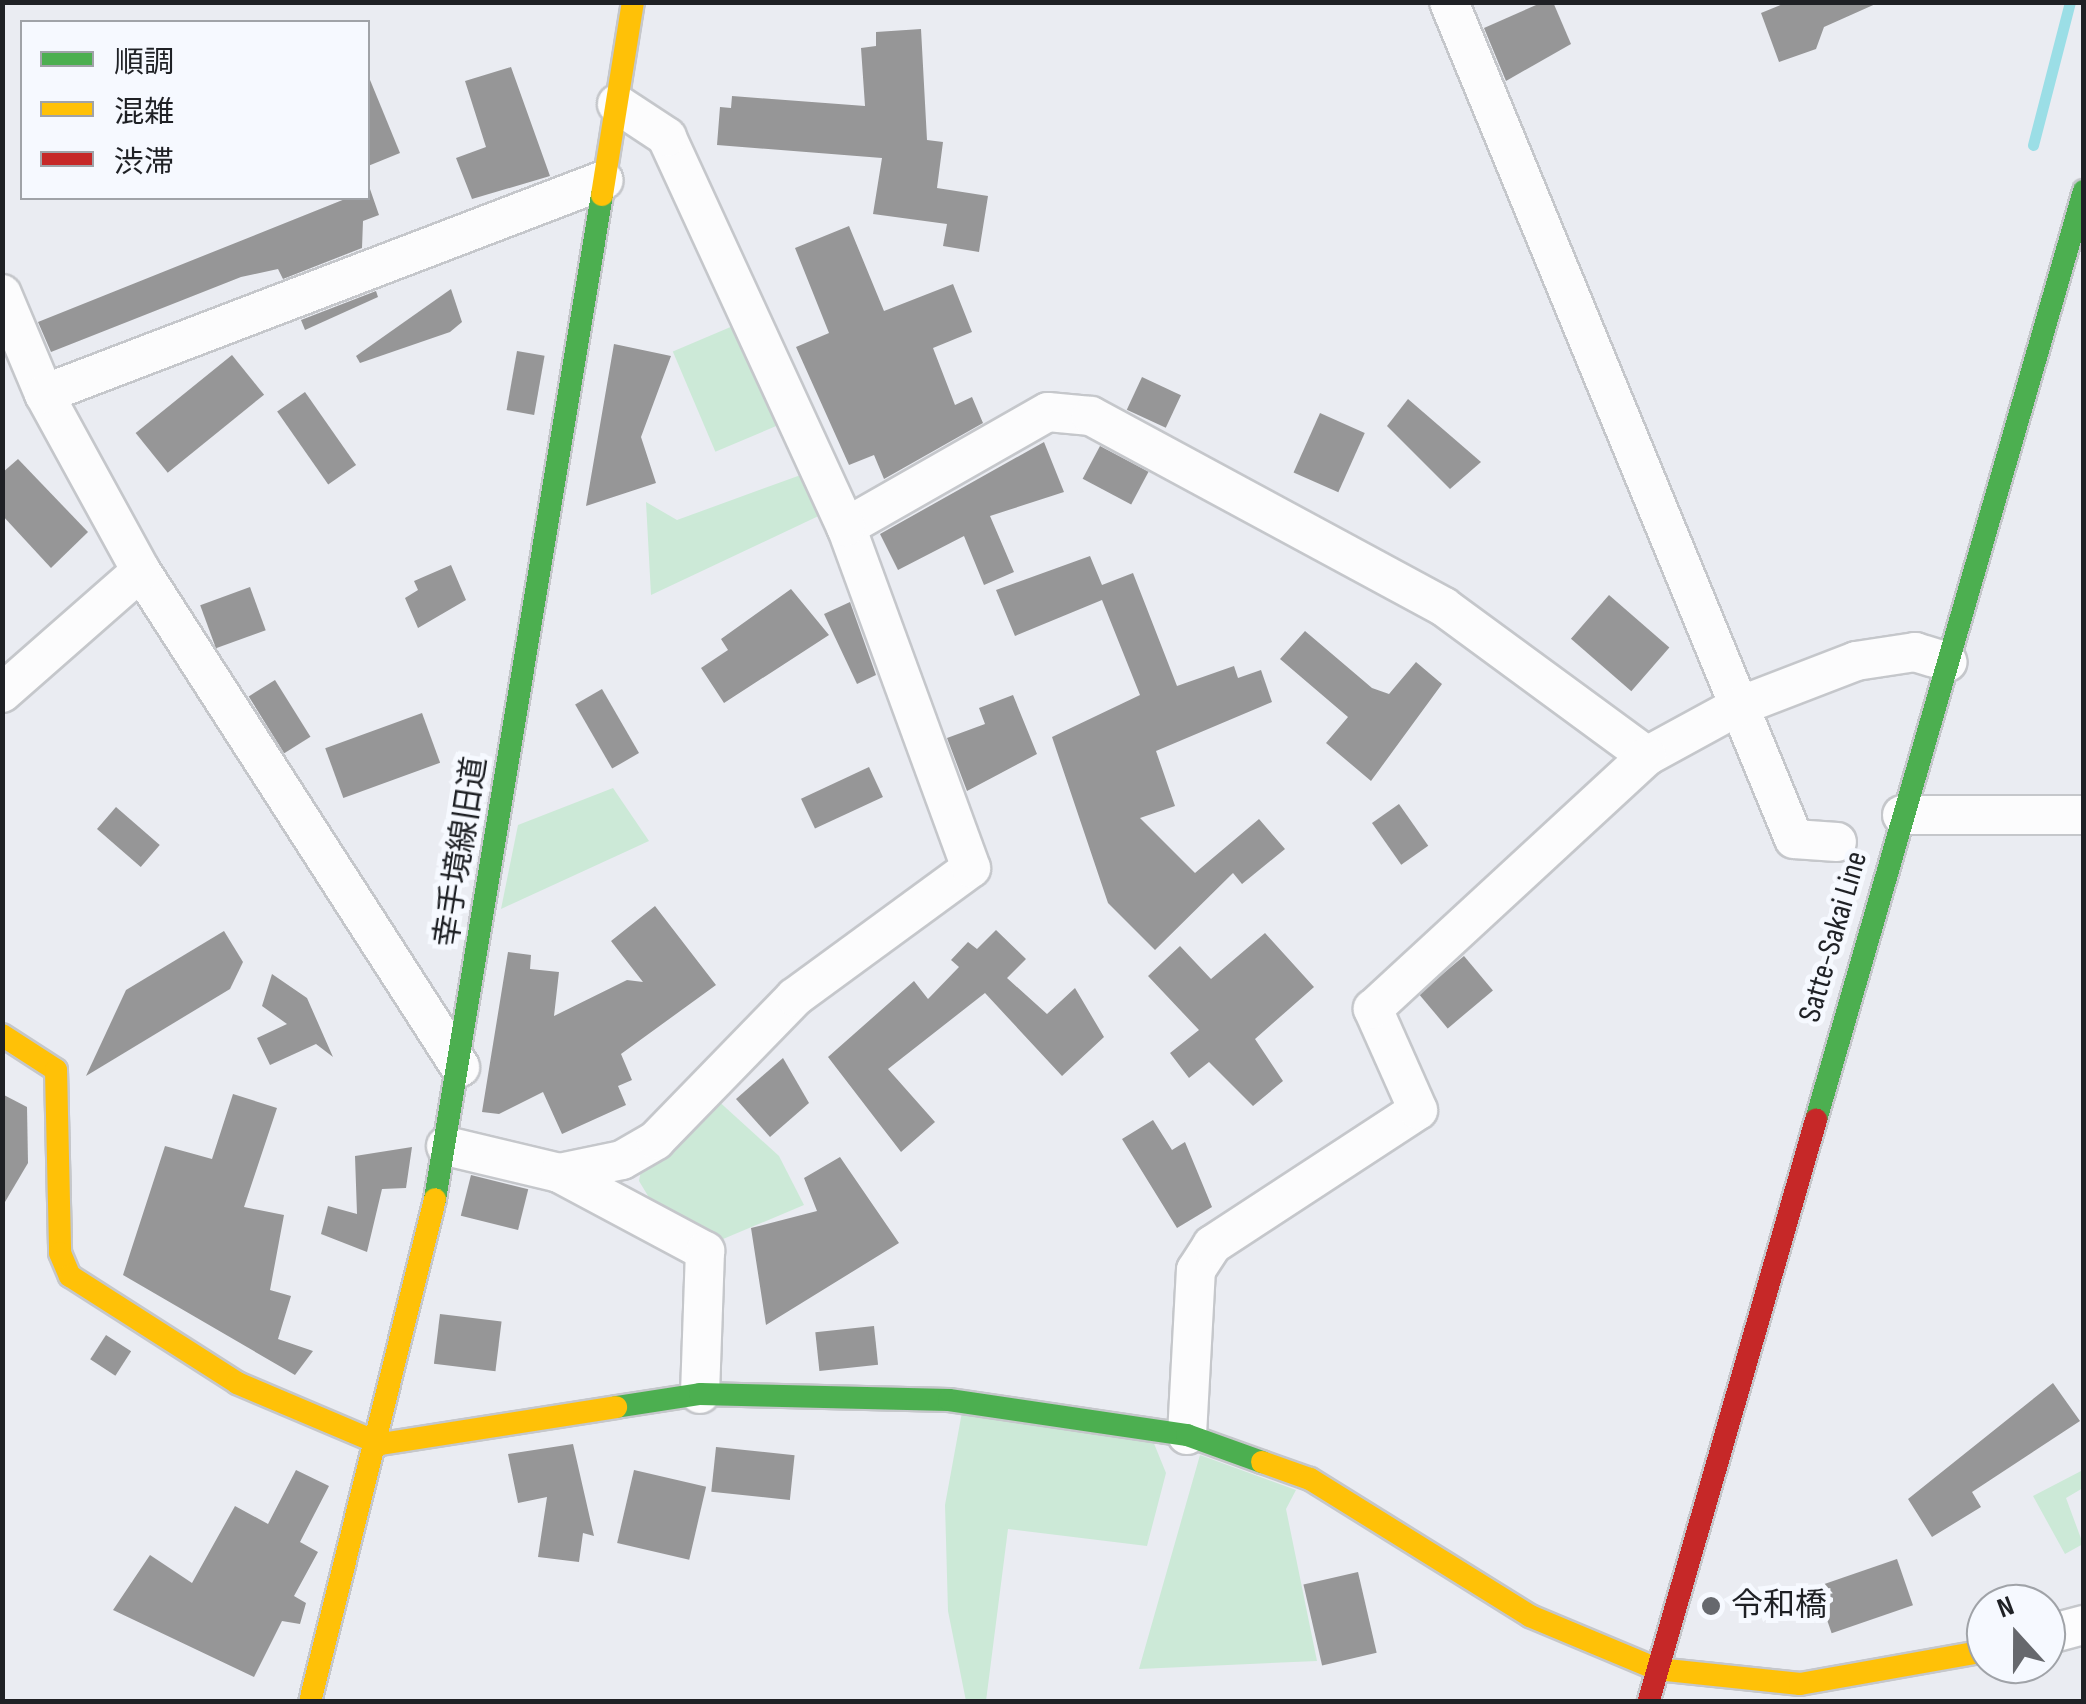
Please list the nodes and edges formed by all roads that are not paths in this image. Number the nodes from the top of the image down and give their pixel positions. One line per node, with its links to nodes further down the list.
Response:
1 (633, 2): 3 (street, 幸手境線旧道)
2 (1449, 2): 12 (street)
3 (617, 104): 4 (street, 幸手境線旧道); 8 (street)
4 (604, 180): 7 (street); 18 (street, 幸手境線旧道)
5 (2084, 191): 10 (street, Satte-Sakai Line)
6 (2, 294): 7 (street)
7 (44, 394): 9 (street)
8 (846, 527): 13 (street); 20 (street)
9 (141, 571): 11 (street); 18 (street)
10 (1948, 662): 12 (street); 14 (street, Satte-Sakai Line)
11 (2, 693)
12 (1738, 707): 13 (street); 16 (street)
13 (1646, 756): 22 (street)
14 (1902, 815): 15 (street); 25 (street, Satte-Sakai Line)
15 (2084, 816)
16 (1837, 842)
17 (2, 1035): 23 (street)
18 (460, 1067): 19 (street, 幸手境線旧道)
19 (446, 1146): 20 (street); 23 (street, 幸手境線旧道)
20 (559, 1172): 21 (street)
21 (700, 1394): 22 (street); 23 (street)
22 (1187, 1435): 25 (street)
23 (380, 1444): 26 (street, 幸手境線旧道)
24 (1966, 1655): 25 (street)
25 (1658, 1669): 27 (street, Satte-Sakai Line)
26 (310, 1702)
27 (1649, 1702)

